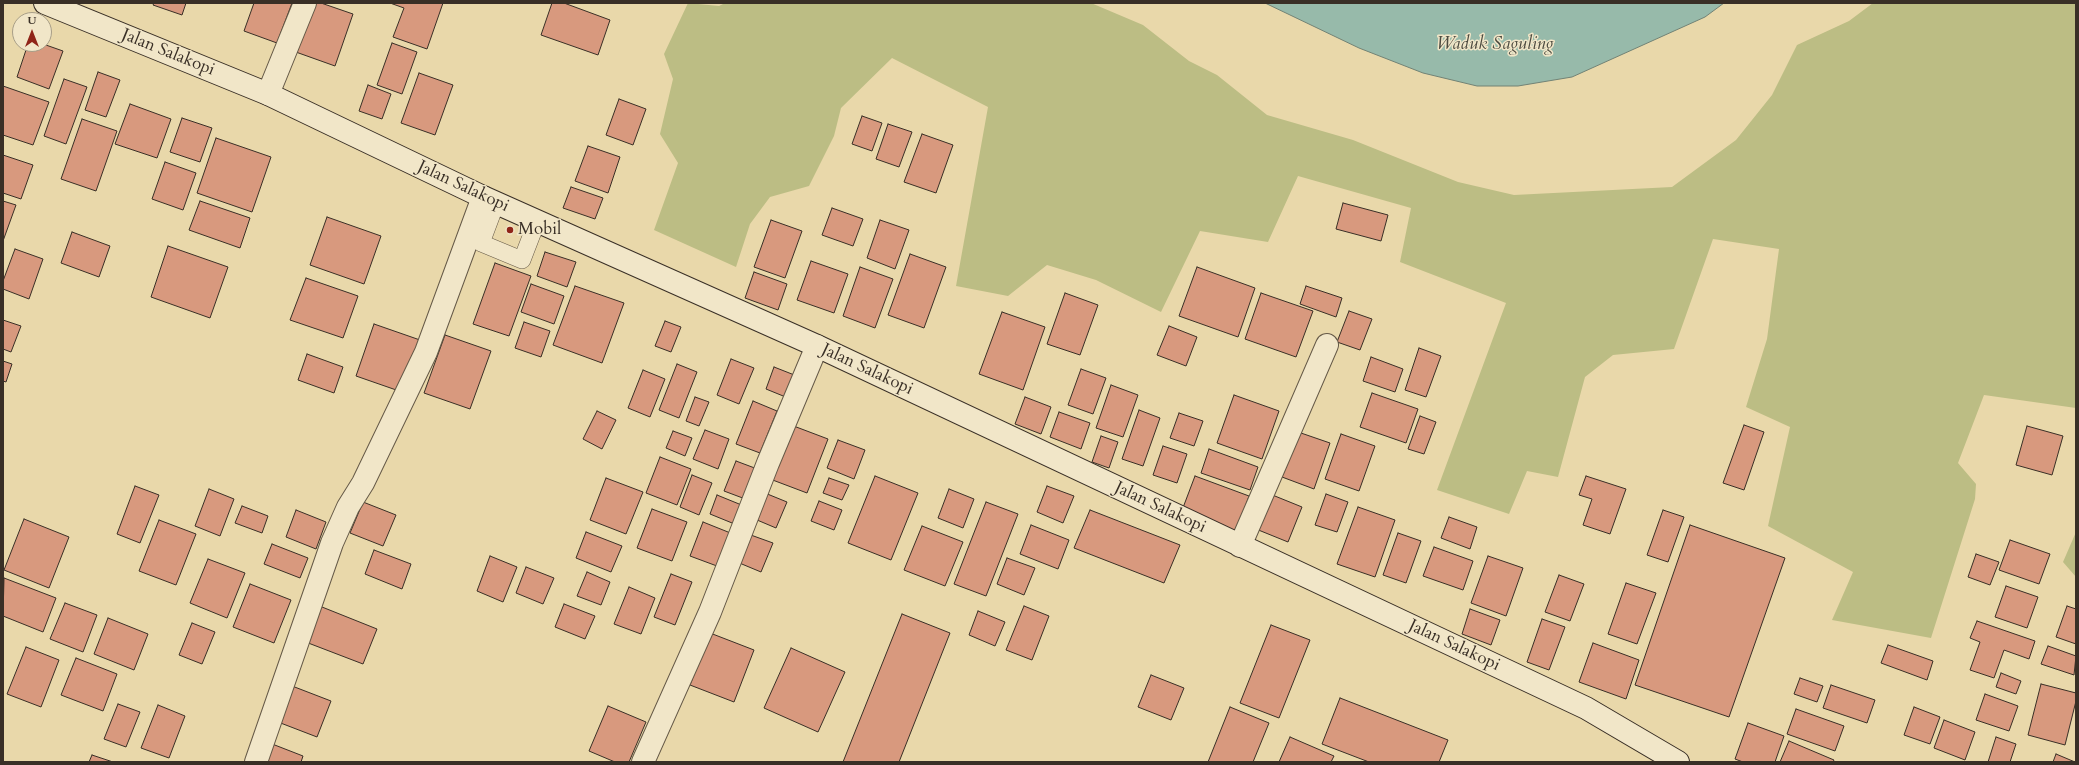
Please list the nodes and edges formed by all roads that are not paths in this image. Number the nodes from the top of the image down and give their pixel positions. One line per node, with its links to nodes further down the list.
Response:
1 (45, 3): 3 (street, Jalan Salakopi)
2 (305, 3): 3 (street)
3 (268, 94): 4 (street, Jalan Salakopi)
4 (489, 200): 5 (street, Jalan Salakopi); 5 (lane); 10 (street)
5 (537, 221): 7 (street, Jalan Salakopi)
6 (1327, 345): 8 (street)
7 (817, 346): 8 (street, Jalan Salakopi); 11 (street)
8 (1240, 546): 9 (street, Jalan Salakopi)
9 (1676, 761)
10 (256, 762)
11 (643, 762)

